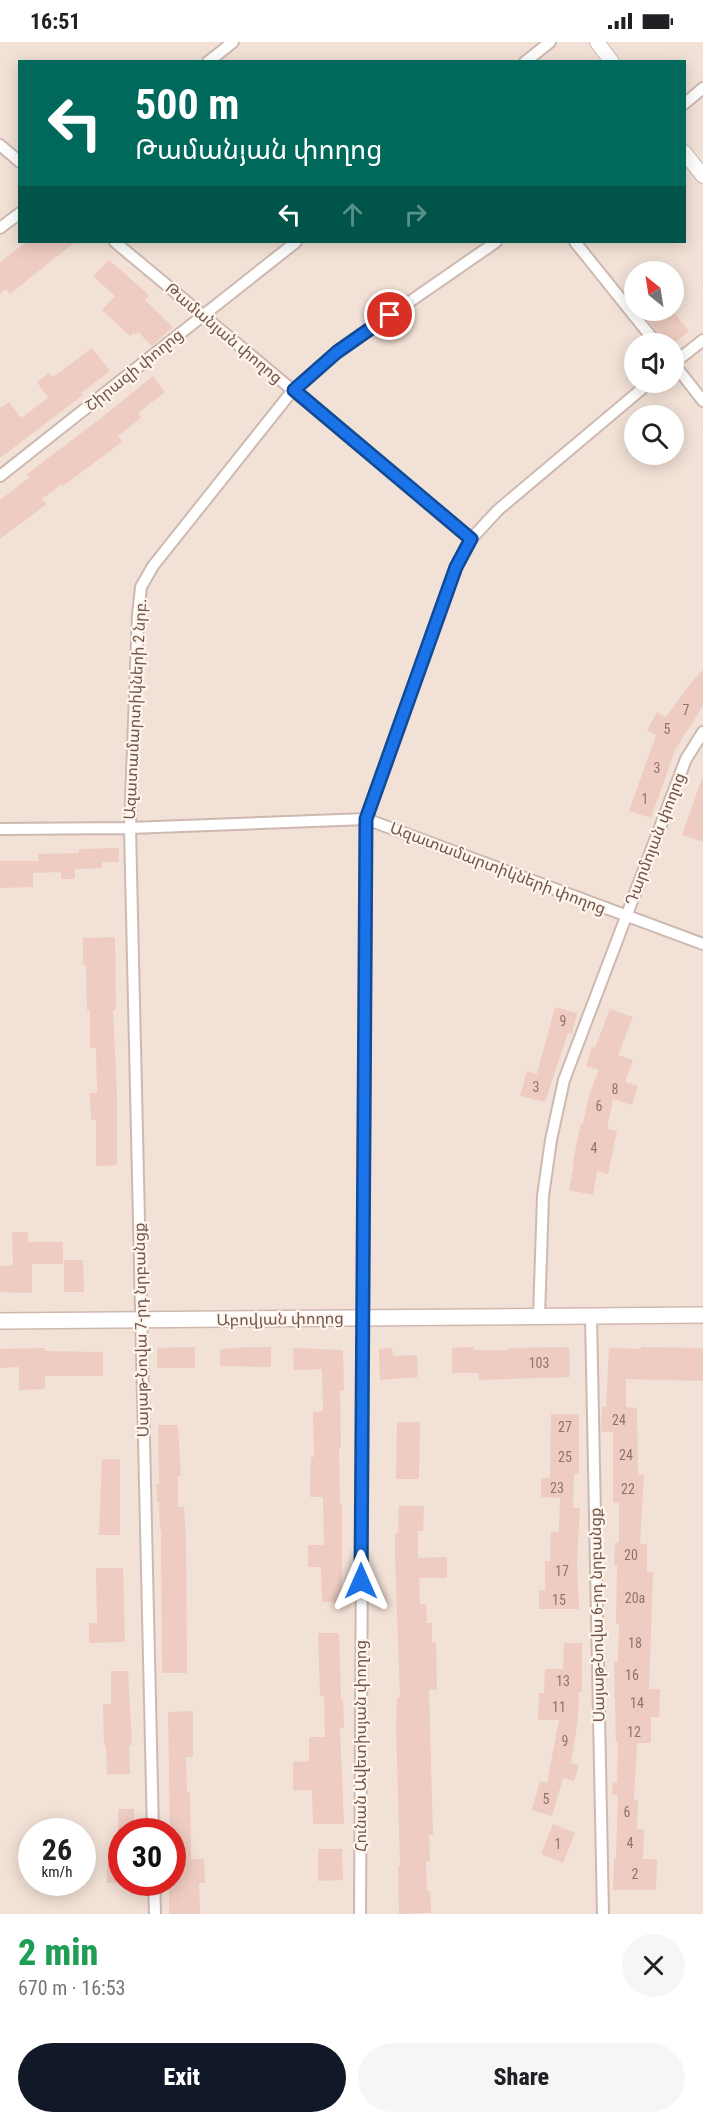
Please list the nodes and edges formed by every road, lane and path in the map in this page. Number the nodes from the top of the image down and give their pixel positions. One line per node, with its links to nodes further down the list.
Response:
1 (232, 42): 4 (street)
2 (550, 42): 5 (street)
3 (597, 42): 6 (street)
4 (210, 60)
5 (528, 60)
6 (610, 60)
7 (703, 88): 8 (street)
8 (686, 102)
9 (0, 145): 11 (street)
10 (686, 155): 12 (street)
11 (18, 160)
12 (703, 176)
13 (18, 214): 14 (street)
14 (0, 228)
15 (116, 243): 19 (street, Թամանյան փողոց)
16 (295, 243): 19 (street, Շիրազի փողոց)
17 (495, 243): 24 (street, Ազատամարտիկների 2 նրբ.)
18 (576, 243): 20 (street)
19 (202, 315): 24 (street, Թամանյան փողոց); 27 (street, Շիրազի փողոց)
20 (648, 333)
21 (703, 340): 22 (street)
22 (684, 356)
23 (684, 377): 26 (street)
24 (294, 390): 28 (street, Թամանյան փողոց); 31 (street, Ազատամարտիկների 2 նրբ.)
25 (637, 393): 28 (street, Հունան Ավետիսյան փողոց)
26 (703, 401)
27 (0, 476)
28 (471, 539): 30 (street, Հունան Ավետիսյան փողոց)
29 (703, 732): 33 (street, Դարմոյան փողոց)
30 (366, 819): 31 (street, Ազատամարտիկների փողոց); 33 (street, Ազատամարտիկների փողոց); 38 (street, Հունան Ավետիսյան փողոց)
31 (130, 828): 32 (street, Ազատամարտիկների փողոց); 40 (street, Սայաթ-Նովա 7-րդ նրբանցք)
32 (0, 829)
33 (625, 916): 34 (street, Ազատամարտիկների փողոց); 36 (street, Դարմոյան փողոց)
34 (703, 944)
35 (703, 1315): 37 (main road, Աբովյան փողոց)
36 (538, 1317): 37 (main road, Աբովյան փողոց); 38 (main road, Աբովյան փողոց)
37 (591, 1317): 45 (street, Սայաթ-Նովա 6-րդ նրբանցք)
38 (362, 1319): 40 (main road, Աբովյան փողոց); 44 (street, Հունան Ավետիսյան փողոց)
39 (0, 1321): 40 (main road, Աբովյան փողոց)
40 (141, 1321): 41 (street, Սայաթ-Նովա 7-րդ նրբանցք)
41 (153, 1818)
42 (154, 1896): 43 (street)
43 (155, 1914)
44 (360, 1914)
45 (603, 1914)

